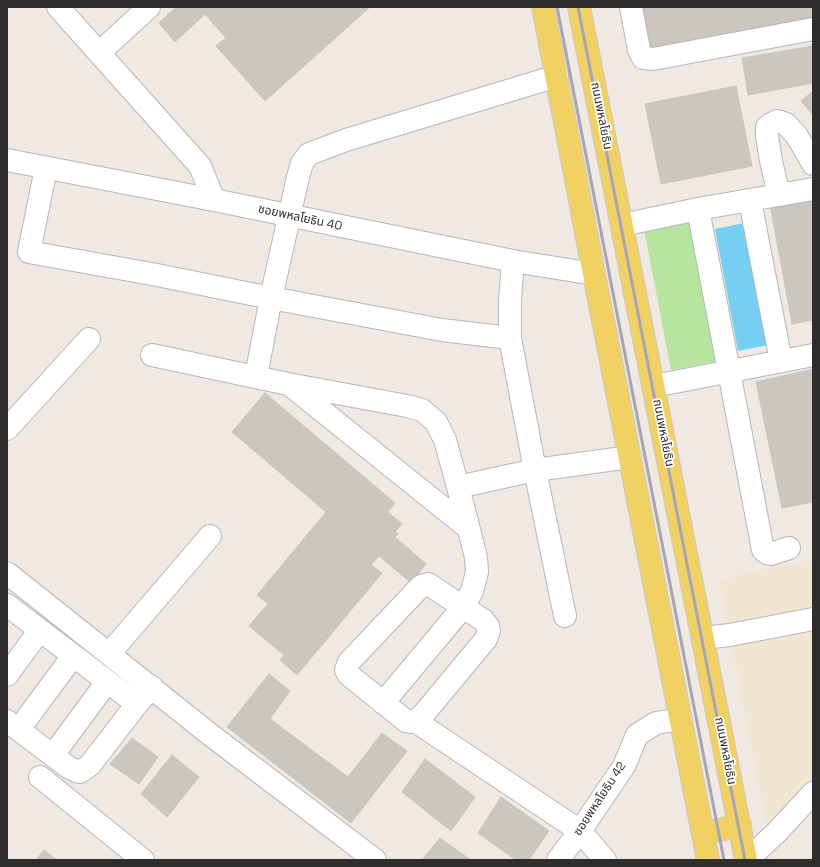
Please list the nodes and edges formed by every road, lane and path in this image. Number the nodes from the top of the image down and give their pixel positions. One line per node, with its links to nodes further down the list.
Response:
1 (58, 7): 7 (street)
2 (149, 7): 7 (street)
3 (543, 7): 8 (main road)
4 (579, 7): 18 (main road, ถนนพหลโยธิน)
5 (631, 7): 6 (street)
6 (813, 29)
7 (100, 52): 14 (street)
8 (556, 76): 17 (street); 20 (main road)
9 (7, 160): 11 (street, ซอยพหลโยธิน 40)
10 (813, 164): 13 (street)
11 (46, 168): 14 (street, ซอยพหลโยธิน 40); 21 (street)
12 (813, 189): 13 (street)
13 (779, 195): 15 (street)
14 (214, 200): 17 (street, ซอยพหลโยธิน 40)
15 (750, 200): 16 (street); 26 (street)
16 (698, 209): 18 (street); 27 (street)
17 (289, 215): 19 (street, ซอยพหลโยธิน 40); 21 (street)
18 (622, 225): 30 (main road, ถนนพหลโยธิน)
19 (513, 261): 20 (street, ซอยพหลโยธิน 40); 22 (street)
20 (594, 274): 32 (main road)
21 (271, 298): 22 (street); 28 (street)
22 (510, 338): 33 (street)
23 (89, 339): 31 (street)
24 (152, 355): 28 (street)
25 (813, 355): 26 (street)
26 (781, 361): 27 (street)
27 (729, 371): 30 (street); 37 (street)
28 (256, 376): 29 (street)
29 (288, 384): 34 (street); 35 (street)
30 (654, 386): 44 (main road, ถนนพหลโยธิน)
31 (7, 429)
32 (630, 457): 33 (street); 52 (main road)
33 (535, 470): 34 (street); 41 (street)
34 (458, 487): 35 (street)
35 (468, 528): 40 (street)
36 (210, 536): 45 (street)
37 (789, 548)
38 (7, 573): 45 (street)
39 (7, 605): 43 (street)
40 (464, 606): 50 (street); 50 (street); 53 (street)
41 (565, 616)
42 (813, 619): 44 (street)
43 (40, 630): 46 (street); 47 (street)
44 (703, 638): 58 (main road, ถนนพหลโยธิน)
45 (109, 654): 49 (street)
46 (73, 656): 48 (street); 54 (street)
47 (7, 675)
48 (107, 682): 51 (street); 55 (street)
49 (152, 687): 51 (street); 62 (street)
50 (383, 703): 53 (street)
51 (137, 704): 55 (street)
52 (681, 719): 59 (street, ซอยพหลโยธิน 42); 60 (main road)
53 (415, 721): 59 (street)
54 (13, 725): 55 (street)
55 (53, 755)
56 (40, 777): 61 (street)
57 (813, 792): 66 (street)
58 (740, 825): 60 (main road); 66 (main road, ถนนพหลโยธิน)
59 (580, 831): 63 (street, ซอยพหลโยธิน 42); 64 (street)
60 (703, 834): 65 (main road)
61 (143, 860)
62 (376, 860)
63 (558, 860)
64 (606, 860)
65 (708, 860)
66 (747, 860)

